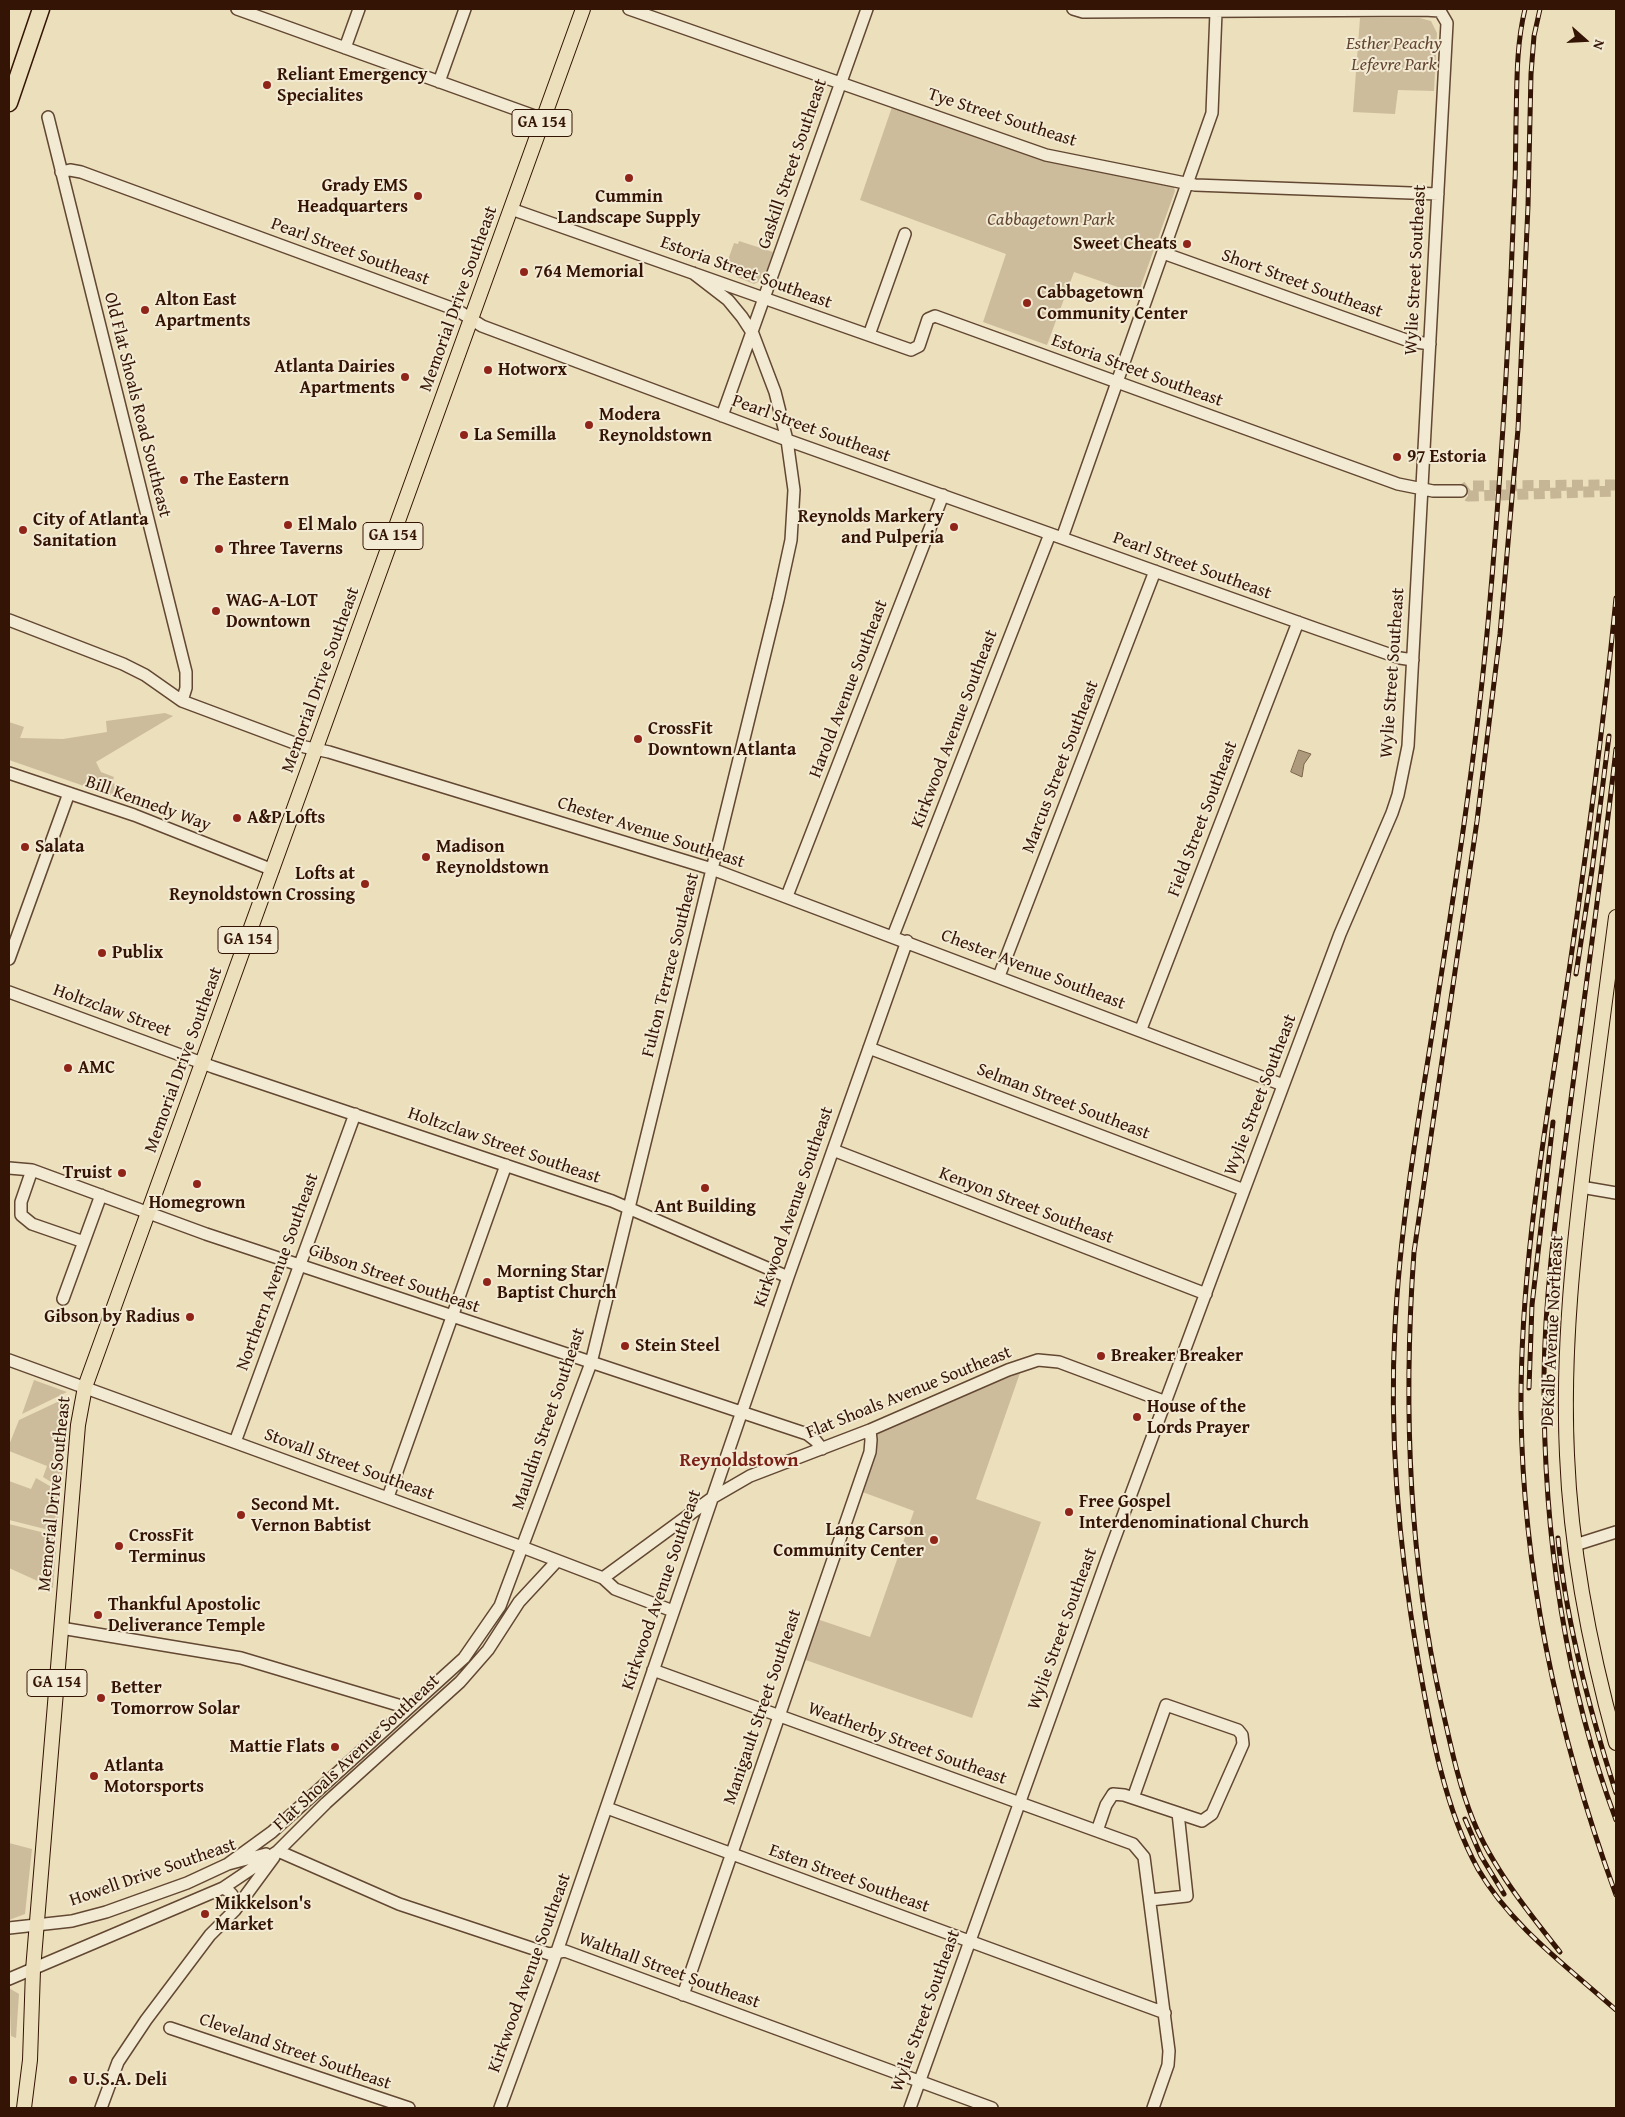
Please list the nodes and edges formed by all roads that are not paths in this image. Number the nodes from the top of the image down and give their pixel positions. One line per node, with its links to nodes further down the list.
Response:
1 (41, 9): 14 (highway)
2 (237, 9): 11 (street)
3 (359, 9): 11 (street)
4 (465, 9): 12 (street)
5 (583, 9): 16 (main road, Memorial Drive Southeast / GA 154)
6 (629, 9): 13 (street, Tye Street Southeast)
7 (867, 9): 13 (street, Gaskill Street Southeast)
8 (1073, 9): 10 (street)
9 (1423, 9): 10 (street); 19 (street, Wylie Street Southeast)
10 (1216, 12): 18 (street)
11 (345, 48): 12 (street)
12 (439, 82): 16 (street)
13 (841, 82): 18 (street, Tye Street Southeast); 24 (street, Gaskill Street Southeast)
14 (9, 103)
15 (48, 118): 17 (street, Old Flat Shoals Road Southeast)
16 (543, 119): 20 (main road, Memorial Drive Southeast / GA 154)
17 (61, 172): 25 (street, Pearl Street Southeast); 41 (street, Old Flat Shoals Road Southeast)
18 (1188, 184): 19 (street, Tye Street Southeast); 22 (street)
19 (1438, 194): 28 (street, Wylie Street Southeast)
20 (511, 208): 23 (street, Estoria Street Southeast); 25 (main road, Memorial Drive Southeast / GA 154)
21 (905, 234): 27 (street)
22 (1163, 253): 28 (street, Short Street Southeast); 29 (street)
23 (693, 273): 24 (street, Estoria Street Southeast); 26 (street, Fulton Terrace Southeast)
24 (764, 298): 26 (street, Gaskill Street Southeast); 27 (street, Estoria Street Southeast)
25 (471, 319): 30 (street, Pearl Street Southeast); 42 (main road, Memorial Drive Southeast / GA 154)
26 (753, 334): 30 (street, Gaskill Street Southeast); 31 (street, Fulton Terrace Southeast)
27 (869, 335): 29 (street, Estoria Street Southeast)
28 (1430, 344): 32 (street, Wylie Street Southeast)
29 (1117, 382): 32 (street, Estoria Street Southeast); 36 (street)
30 (722, 416): 31 (street, Pearl Street Southeast)
31 (787, 440): 34 (street, Pearl Street Southeast); 45 (street, Fulton Terrace Southeast)
32 (1422, 490): 33 (street, Estoria Street Southeast); 40 (street, Wylie Street Southeast)
33 (1461, 491)
34 (943, 495): 35 (street, Pearl Street Southeast); 47 (street, Harold Avenue Southeast)
35 (1050, 534): 36 (street, Pearl Street Southeast); 49 (street, Kirkwood Avenue Southeast)
36 (1062, 538): 37 (street, Pearl Street Southeast)
37 (1155, 571): 39 (street, Pearl Street Southeast); 52 (street, Marcus Street Southeast)
38 (9, 620): 41 (street, Chester Avenue Southeast)
39 (1298, 622): 40 (street, Pearl Street Southeast); 54 (street, Field Street Southeast)
40 (1413, 660): 57 (street, Wylie Street Southeast)
41 (182, 701): 42 (street, Chester Avenue Southeast)
42 (316, 749): 45 (street, Chester Avenue Southeast); 46 (main road, Memorial Drive Southeast / GA 154)
43 (9, 773): 44 (street, Bill Kennedy Way)
44 (69, 793): 46 (street, Bill Kennedy Way); 51 (street)
45 (712, 869): 47 (street, Chester Avenue Southeast); 58 (street, Fulton Terrace Southeast)
46 (273, 870): 56 (main road, Memorial Drive Southeast / GA 154)
47 (787, 896): 49 (street, Chester Avenue Southeast)
48 (1616, 918): 64 (main road, DeKalb Avenue Northeast)
49 (893, 936): 50 (street, Chester Avenue Southeast)
50 (907, 941): 52 (street, Chester Avenue Southeast); 55 (street, Kirkwood Avenue Southeast)
51 (9, 959)
52 (999, 976): 54 (street, Chester Avenue Southeast)
53 (9, 992): 56 (street, Holtzclaw Street)
54 (1141, 1030): 57 (street, Chester Avenue Southeast)
55 (869, 1048): 60 (street, Kirkwood Avenue Southeast); 65 (street, Selman Street Southeast)
56 (202, 1063): 59 (street, Holtzclaw Street Southeast); 69 (main road, Memorial Drive Southeast / GA 154)
57 (1283, 1085): 65 (street, Wylie Street Southeast)
58 (654, 1106): 68 (street, Mauldin Street Southeast)
59 (354, 1114): 61 (street, Holtzclaw Street Southeast); 71 (street, Northern Avenue Southeast)
60 (833, 1150): 72 (street, Kirkwood Avenue Southeast); 73 (street, Kenyon Street Southeast)
61 (506, 1165): 68 (street, Holtzclaw Street Southeast); 75 (street)
62 (9, 1168): 63 (street, Gibson Street Southeast)
63 (32, 1170): 67 (street, Gibson Street Southeast); 70 (street)
64 (1581, 1187): 66 (street); 87 (main road, DeKalb Avenue Northeast)
65 (1244, 1190): 73 (street, Wylie Street Southeast)
66 (1616, 1193)
67 (101, 1195): 69 (street, Gibson Street Southeast); 70 (street)
68 (629, 1208): 72 (street, Holtzclaw Street Southeast); 77 (street, Mauldin Street Southeast)
69 (148, 1212): 71 (street, Gibson Street Southeast); 78 (main road, Memorial Drive Southeast / GA 154)
70 (84, 1242): 74 (street)
71 (299, 1266): 75 (street, Gibson Street Southeast); 82 (street, Northern Avenue Southeast)
72 (788, 1277): 80 (street, Kirkwood Avenue Southeast)
73 (1206, 1294): 79 (street, Wylie Street Southeast)
74 (63, 1300)
75 (452, 1317): 77 (street, Gibson Street Southeast); 84 (street)
76 (9, 1360): 78 (street, Stovall Street Southeast)
77 (591, 1363): 80 (street, Gibson Street Southeast); 88 (street, Mauldin Street Southeast)
78 (85, 1387): 82 (street, Stovall Street Southeast); 93 (main road, Memorial Drive Southeast / GA 154)
79 (1166, 1402): 81 (street, Flat Shoals Avenue Southeast); 100 (street, Wylie Street Southeast)
80 (742, 1412): 83 (street, Gibson Street Southeast); 85 (street, Kirkwood Avenue Southeast)
81 (870, 1430): 83 (street, Flat Shoals Avenue Southeast); 97 (street, Manigault Street Southeast)
82 (235, 1442): 84 (street, Stovall Street Southeast)
83 (822, 1449): 85 (street, Flat Shoals Avenue Southeast)
84 (388, 1497): 88 (street, Stovall Street Southeast)
85 (712, 1498): 90 (street, Flat Shoals Avenue Southeast); 92 (street, Kirkwood Avenue Southeast)
86 (1616, 1532): 87 (street)
87 (1575, 1545): 98 (main road, DeKalb Avenue Northeast)
88 (522, 1547): 89 (street, Stovall Street Southeast); 91 (street, Mauldin Street Southeast)
89 (557, 1561): 90 (street, Stovall Street Southeast); 94 (street, Flat Shoals Avenue Southeast)
90 (603, 1578): 92 (street, Stovall Street Southeast)
91 (500, 1606): 94 (street, Flat Shoals Avenue Southeast); 96 (street, Mauldin Street Southeast)
92 (673, 1611): 95 (street, Kirkwood Avenue Southeast)
93 (61, 1628): 96 (street); 113 (main road, Memorial Drive Southeast / GA 154)
94 (488, 1650): 105 (street, Flat Shoals Avenue Southeast)
95 (654, 1670): 97 (street, Weatherby Street Southeast); 101 (street, Kirkwood Avenue Southeast)
96 (408, 1708): 104 (street, Flat Shoals Avenue Southeast)
97 (779, 1716): 100 (street, Weatherby Street Southeast); 106 (street, Manigault Street Southeast)
98 (1616, 1743)
99 (1133, 1798): 102 (street); 102 (street); 103 (street)
100 (1019, 1803): 103 (street, Weatherby Street Southeast); 115 (street, Wylie Street Southeast)
101 (607, 1808): 106 (street, Esten Street Southeast); 116 (street, Kirkwood Avenue Southeast)
102 (1178, 1813): 111 (street)
103 (1097, 1831): 111 (street, Weatherby Street Southeast)
104 (272, 1832): 107 (street); 108 (street, Flat Shoals Avenue Southeast)
105 (278, 1851): 107 (street, Flat Shoals Avenue Southeast); 110 (street); 116 (street, Walthall Street Southeast)
106 (731, 1854): 115 (street, Esten Street Southeast); 119 (street, Manigault Street Southeast)
107 (259, 1858): 108 (street, Howell Drive Southeast); 109 (street, Flat Shoals Avenue Southeast); 110 (street)
108 (228, 1864): 113 (street, Howell Drive Southeast)
109 (223, 1888): 112 (street); 117 (street, Flat Shoals Avenue Southeast)
110 (248, 1894): 112 (street)
111 (1150, 1900): 120 (street)
112 (235, 1910): 124 (street)
113 (37, 1925): 114 (street, Howell Drive Southeast); 117 (main road, Memorial Drive Southeast / GA 154)
114 (9, 1928)
115 (970, 1942): 120 (street, Esten Street Southeast); 122 (street, Wylie Street Southeast)
116 (556, 1953): 119 (street, Walthall Street Southeast); 126 (street, Kirkwood Avenue Southeast)
117 (33, 1970): 118 (street, Flat Shoals Avenue Southeast); 123 (main road, Memorial Drive Southeast / GA 154)
118 (9, 1980)
119 (683, 1995): 122 (street, Walthall Street Southeast)
120 (1165, 2013): 129 (street)
121 (170, 2028): 125 (street, Cleveland Street Southeast)
122 (919, 2082): 127 (street, Wylie Street Southeast); 128 (street, Walthall Street Southeast)
123 (24, 2108)
124 (101, 2108)
125 (409, 2108)
126 (500, 2108)
127 (910, 2108)
128 (992, 2108)
129 (1153, 2108)

